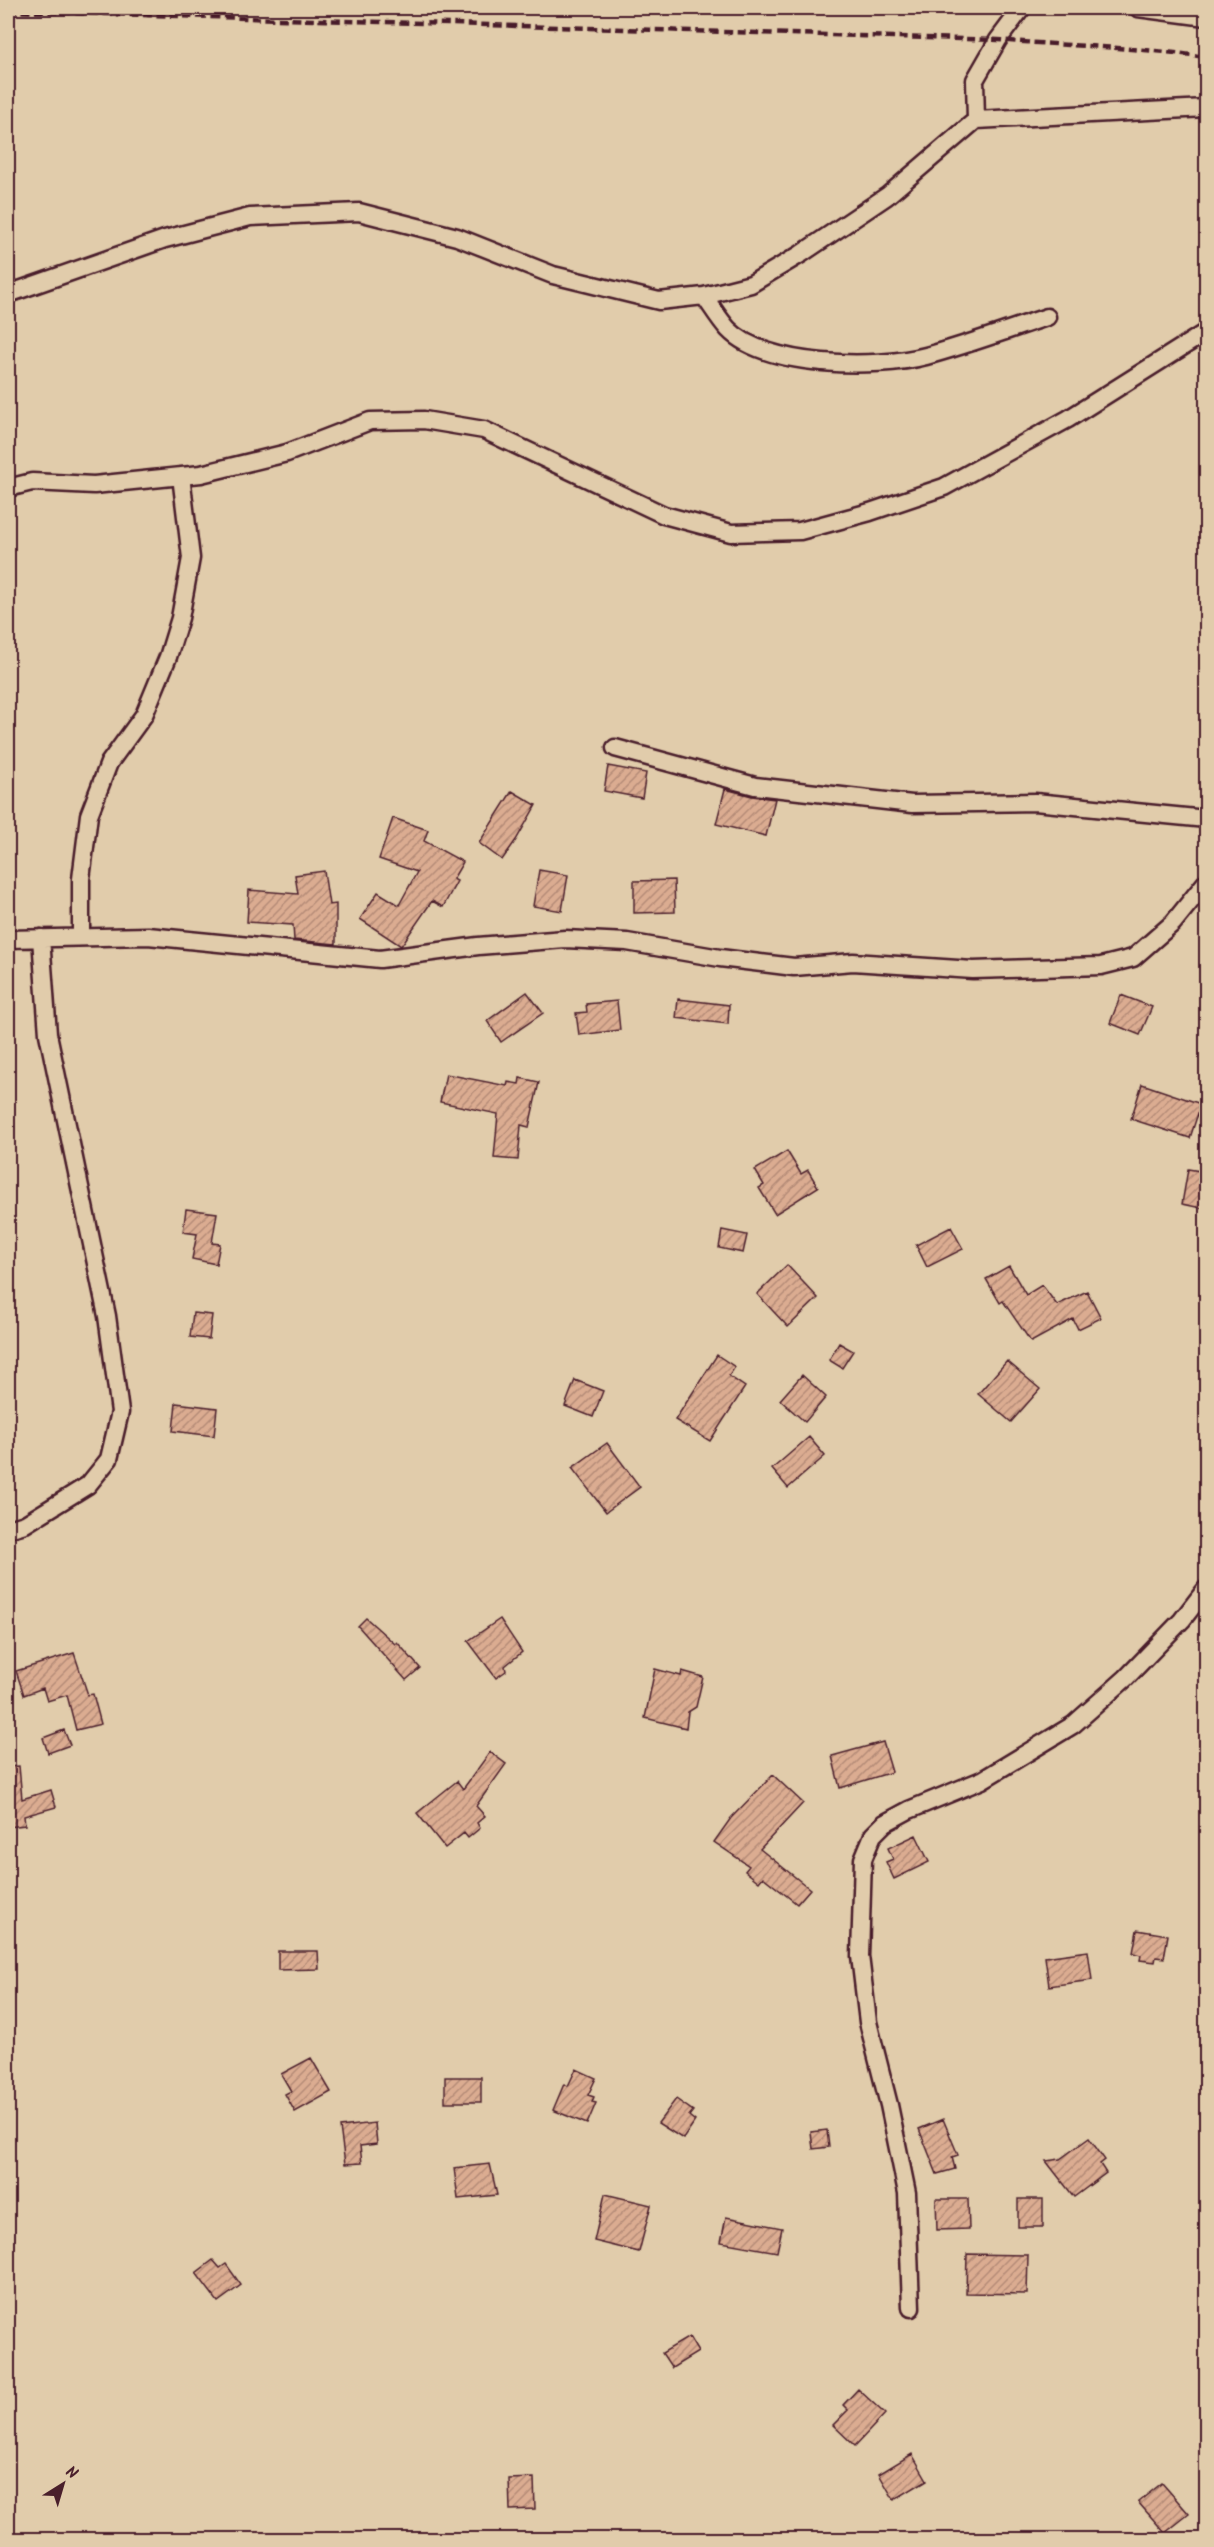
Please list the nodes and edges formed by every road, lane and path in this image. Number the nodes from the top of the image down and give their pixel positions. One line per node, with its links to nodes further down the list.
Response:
1 (1022, 8): 5 (street)
2 (1138, 8): 3 (street)
3 (1206, 17)
4 (1206, 108): 5 (street)
5 (976, 120): 7 (street)
6 (8, 294): 7 (street)
7 (704, 296): 8 (street)
8 (1047, 316)
9 (1206, 332): 10 (street)
10 (181, 476): 11 (street); 15 (street)
11 (8, 488)
12 (615, 748): 13 (street)
13 (1206, 819)
14 (1206, 882): 15 (street)
15 (81, 937): 16 (street)
16 (42, 938): 17 (street); 18 (street)
17 (8, 939)
18 (8, 1529)
19 (1206, 1589): 20 (street)
20 (911, 2308)

